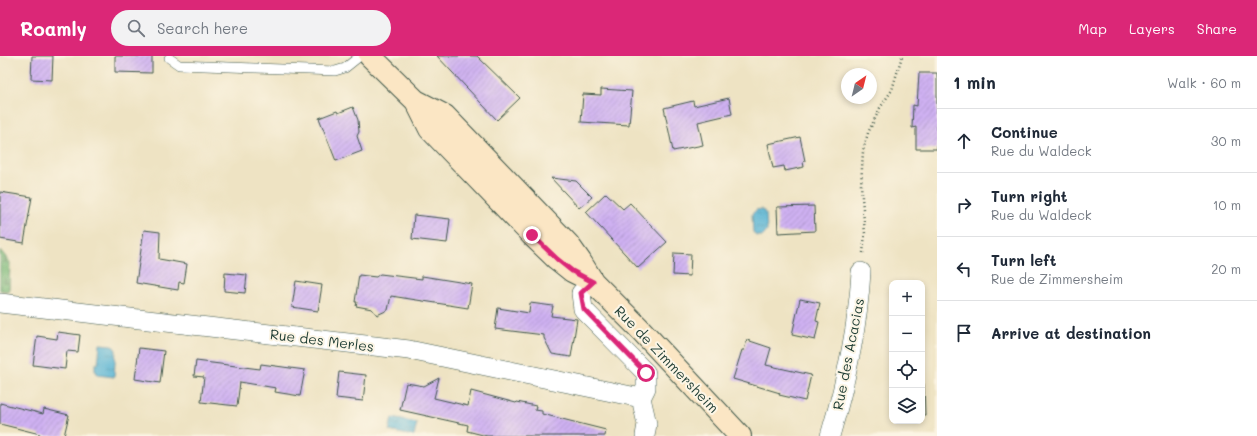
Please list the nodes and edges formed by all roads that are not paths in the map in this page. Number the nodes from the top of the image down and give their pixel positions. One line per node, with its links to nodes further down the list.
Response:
1 (360, 56): 3 (lane)
2 (370, 56): 5 (main road, Rue de Zimmersheim)
3 (169, 58)
4 (861, 272): 10 (street, Rue des Acacias)
5 (593, 282): 7 (street); 9 (main road, Rue de Zimmersheim)
6 (0, 303): 7 (street, Rue des Merles)
7 (641, 398): 8 (street)
8 (645, 436)
9 (740, 436)
10 (830, 436)

